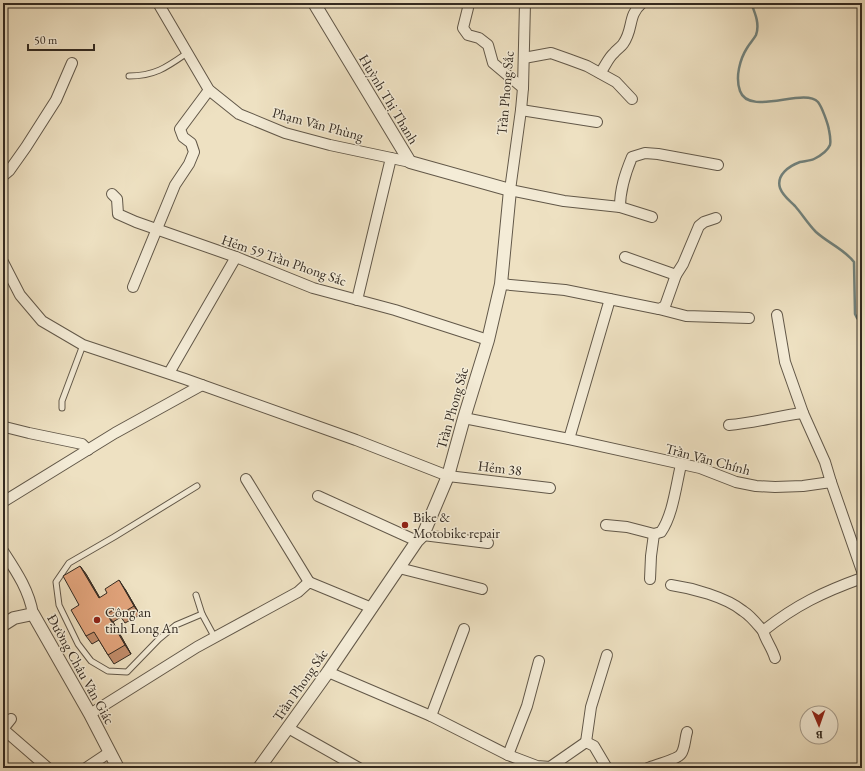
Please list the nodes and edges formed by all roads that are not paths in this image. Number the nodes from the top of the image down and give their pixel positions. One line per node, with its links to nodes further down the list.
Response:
1 (158, 3): 6 (street, Phạm Văn Phùng)
2 (314, 3): 17 (street, Huỳnh Thị Thanh)
3 (466, 3): 11 (street)
4 (525, 3): 7 (street, Trần Phong Sắc)
5 (642, 3): 9 (street)
6 (187, 53): 10 (lane); 12 (street, Phạm Văn Phùng)
7 (524, 58): 9 (street); 11 (street, Trần Phong Sắc)
8 (72, 63): 19 (street)
9 (600, 73): 13 (street)
10 (129, 76)
11 (523, 88): 14 (street, Trần Phong Sắc)
12 (209, 90): 16 (street, Phạm Văn Phùng); 25 (street)
13 (632, 99)
14 (521, 110): 15 (street); 20 (street, Trần Phong Sắc)
15 (597, 122)
16 (391, 158): 17 (street, Phạm Văn Phùng); 33 (street)
17 (410, 162): 20 (street, Huỳnh Thị Thanh)
18 (718, 165): 22 (street)
19 (3, 176)
20 (510, 190): 22 (street); 30 (street, Trần Phong Sắc)
21 (112, 194): 25 (street, Hẻm 59 Trần Phong Sắc)
22 (620, 207): 23 (street)
23 (652, 217)
24 (716, 218): 29 (street)
25 (157, 230): 26 (street, Hẻm 59 Trần Phong Sắc); 31 (street)
26 (236, 257): 33 (street, Hẻm 59 Trần Phong Sắc); 39 (street)
27 (625, 257): 29 (street)
28 (3, 263): 38 (street, Hẻm 38)
29 (676, 275): 34 (street)
30 (501, 284): 32 (street); 37 (street, Trần Phong Sắc)
31 (133, 287)
32 (610, 299): 34 (street); 46 (street)
33 (357, 300): 37 (street, Hẻm 59 Trần Phong Sắc)
34 (659, 309): 36 (street)
35 (777, 315): 42 (street)
36 (749, 318)
37 (488, 340): 43 (street, Trần Phong Sắc)
38 (83, 345): 39 (street, Hẻm 38); 41 (lane)
39 (169, 373): 40 (street, Hẻm 38)
40 (202, 385): 47 (street); 49 (street, Hẻm 38)
41 (62, 408)
42 (803, 413): 44 (street); 51 (street)
43 (464, 418): 46 (street, Trần Văn Chính); 49 (street, Trần Phong Sắc)
44 (730, 425)
45 (5, 427): 47 (street)
46 (569, 439): 48 (street, Trần Văn Chính)
47 (88, 450): 55 (street)
48 (681, 464): 51 (street, Trần Văn Chính); 57 (street)
49 (448, 476): 53 (street, Hẻm 38); 58 (street, Trần Phong Sắc)
50 (246, 479): 65 (street)
51 (830, 482): 62 (street)
52 (197, 486): 71 (lane)
53 (550, 488)
54 (318, 496): 58 (street)
55 (3, 502)
56 (606, 525): 57 (street)
57 (654, 534): 64 (street)
58 (420, 538): 59 (street); 61 (street, Trần Phong Sắc)
59 (488, 543)
60 (3, 551): 70 (street)
61 (399, 568): 67 (street); 69 (street, Trần Phong Sắc)
62 (862, 571)
63 (862, 578): 74 (street)
64 (650, 579)
65 (310, 582): 69 (street); 75 (street)
66 (671, 585): 74 (street)
67 (482, 589)
68 (196, 595): 71 (lane)
69 (372, 608): 79 (street, Trần Phong Sắc)
70 (32, 614): 72 (street, Đường Châu Văn Giác); 80 (street, Đường Châu Văn Giác)
71 (202, 614): 75 (lane)
72 (3, 625)
73 (464, 629): 81 (street)
74 (763, 631): 77 (street)
75 (214, 638): 80 (street)
76 (607, 655): 86 (street)
77 (775, 658)
78 (539, 661): 88 (street)
79 (328, 672): 81 (street); 83 (street, Trần Phong Sắc)
80 (90, 714): 87 (street, Đường Châu Văn Giác)
81 (431, 716): 88 (street)
82 (11, 719): 84 (street)
83 (288, 728): 92 (street, Trần Phong Sắc); 93 (street)
84 (3, 729): 89 (street)
85 (687, 732): 96 (street)
86 (586, 742): 94 (street); 95 (street)
87 (110, 752): 90 (street); 91 (street, Đường Châu Văn Giác)
88 (508, 755): 94 (street)
89 (48, 768)
90 (86, 768)
91 (118, 768)
92 (259, 768)
93 (359, 768)
94 (550, 768)
95 (607, 768)
96 (648, 768)

